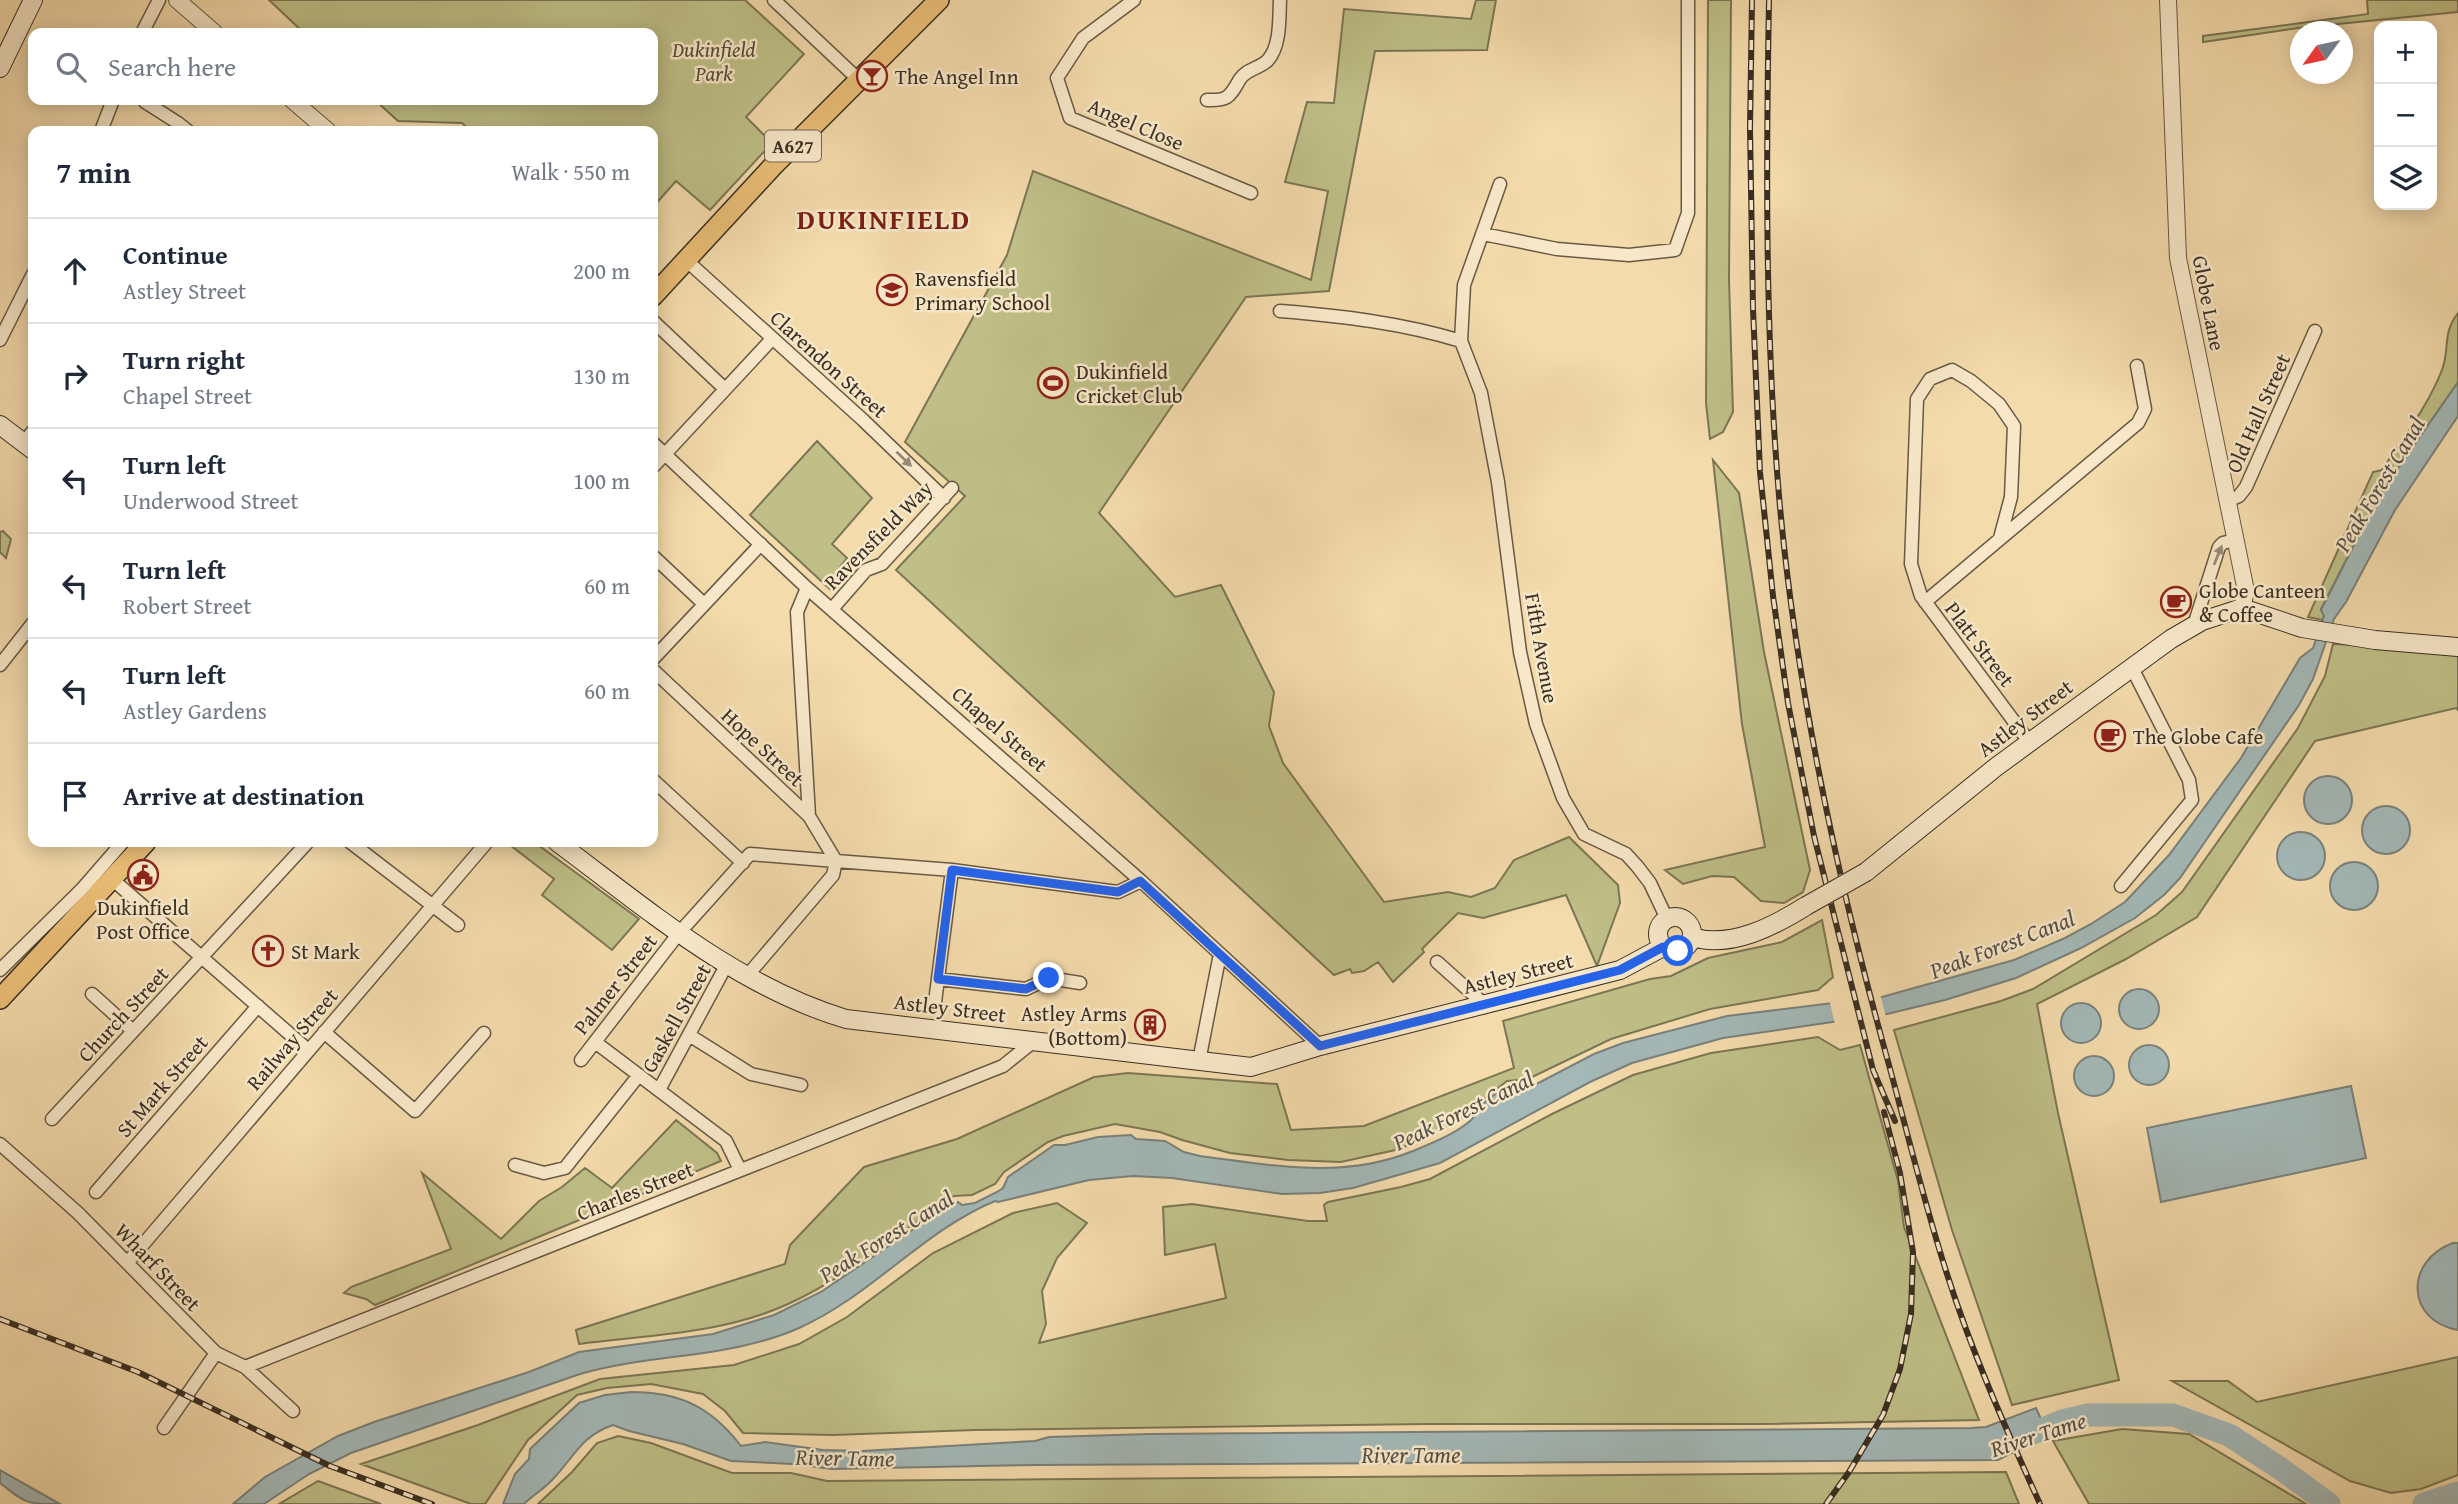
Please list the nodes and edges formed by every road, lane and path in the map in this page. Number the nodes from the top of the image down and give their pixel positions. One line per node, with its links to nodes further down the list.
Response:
1 (33, 0): 12 (main road)
2 (159, 0): 10 (street)
3 (177, 0): 11 (street)
4 (774, 0): 13 (street)
5 (939, 0): 13 (main road, A627)
6 (1134, 0): 22 (street, Angel Close)
7 (1280, 0): 14 (street)
8 (1688, 0): 23 (street)
9 (2168, 0): 41 (street, Globe Lane)
10 (145, 28)
11 (209, 28)
12 (0, 68)
13 (859, 80): 24 (main road, A627)
14 (1207, 100)
15 (111, 105): 18 (street)
16 (150, 105): 19 (street)
17 (297, 105): 20 (street)
18 (103, 126)
19 (182, 126)
20 (316, 126)
21 (1500, 184): 23 (street)
22 (1251, 193)
23 (1483, 234): 32 (street)
24 (686, 260): 26 (main road, A627); 30 (street, Clarendon Street)
25 (28, 284): 31 (street)
26 (658, 291)
27 (1280, 311): 32 (street)
28 (658, 326): 34 (street)
29 (2315, 331): 41 (street, Old Hall Street)
30 (772, 339): 34 (street); 40 (street, Clarendon Street, one-way to 40)
31 (0, 340)
32 (1461, 341): 74 (street, Fifth Avenue)
33 (2137, 366): 42 (street)
34 (725, 389): 38 (street)
35 (0, 425): 36 (main road)
36 (28, 440)
37 (658, 448): 38 (street, Chapel Street)
38 (665, 454): 39 (street); 44 (street, Chapel Street)
39 (658, 462)
40 (948, 493): 50 (street, Ravensfield Way)
41 (2227, 501): 43 (street, Globe Lane)
42 (2000, 538): 47 (street); 47 (street, Platt Street)
43 (2235, 540): 49 (street, Globe Lane); 51 (street, one-way to 43)
44 (761, 544): 46 (street, Chapel Street); 48 (street)
45 (658, 561): 48 (street)
46 (807, 588): 50 (street, Chapel Street); 60 (street)
47 (1925, 602): 58 (street, Platt Street)
48 (704, 604): 54 (street)
49 (2242, 608): 51 (main road, Astley Street); 53 (main road)
50 (832, 609): 71 (street, Chapel Street)
51 (2194, 625): 56 (main road, Astley Street)
52 (28, 629): 55 (street)
53 (2458, 647)
54 (658, 654)
55 (0, 665)
56 (2132, 668): 58 (main road, Astley Street); 72 (street)
57 (658, 675): 60 (street, Hope Street)
58 (2030, 743): 77 (main road, Astley Street, bridge)
59 (658, 785): 68 (street)
60 (809, 816): 67 (street, Hope Street)
61 (119, 847): 83 (street)
62 (141, 847): 70 (main road)
63 (302, 847): 80 (street, Church Street)
64 (357, 847): 73 (street)
65 (483, 847): 73 (street, Railway Street)
66 (564, 847): 76 (main road, Astley Street)
67 (836, 861): 68 (street); 69 (street); 84 (street)
68 (743, 863): 76 (street, Palmer Street)
69 (952, 870): 71 (street); 85 (street)
70 (112, 879): 80 (street); 88 (main road)
71 (1140, 881): 79 (street, Chapel Street)
72 (2121, 886)
73 (432, 905): 75 (street); 93 (street, Railway Street)
74 (1667, 919): 77 (main road); 78 (main road)
75 (458, 925)
76 (679, 933): 82 (main road, Astley Street); 97 (street, Palmer Street)
77 (1692, 937): 78 (main road)
78 (1663, 947): 90 (main road, Astley Street)
79 (1220, 954): 98 (street, Chapel Street); 101 (street)
80 (202, 956): 91 (street); 92 (street, Church Street)
81 (1437, 962): 90 (street)
82 (727, 964): 84 (main road, Astley Street); 95 (street, Gaskell Street)
83 (0, 970)
84 (747, 976): 96 (main road, Astley Street)
85 (938, 979): 86 (street); 89 (street)
86 (1080, 983)
87 (92, 994): 92 (street)
88 (0, 999)
89 (935, 1002)
90 (1485, 1005): 98 (main road, Astley Street)
91 (258, 1006): 99 (street); 109 (street, St Mark Street)
92 (133, 1031): 105 (street, Church Street)
93 (324, 1032): 94 (street); 99 (street, Railway Street)
94 (484, 1033)
95 (689, 1035): 103 (street); 104 (street, Gaskell Street)
96 (1034, 1041): 101 (main road, Astley Street); 108 (street, Charles Street)
97 (594, 1042): 100 (street, Palmer Street); 102 (street)
98 (1320, 1046): 101 (main road, Astley Street)
99 (308, 1050): 110 (street, Railway Street)
100 (581, 1060)
101 (1199, 1061)
102 (639, 1075): 104 (street); 107 (street)
103 (801, 1085)
104 (659, 1090): 108 (street)
105 (52, 1119)
106 (0, 1144): 110 (street, Wharf Street)
107 (515, 1166)
108 (740, 1170): 112 (street, Charles Street)
109 (96, 1192)
110 (128, 1262): 111 (street, Wharf Street)
111 (216, 1353): 112 (street, Wharf Street); 114 (street)
112 (246, 1367): 113 (street, Wharf Street)
113 (293, 1411)
114 (164, 1428)

